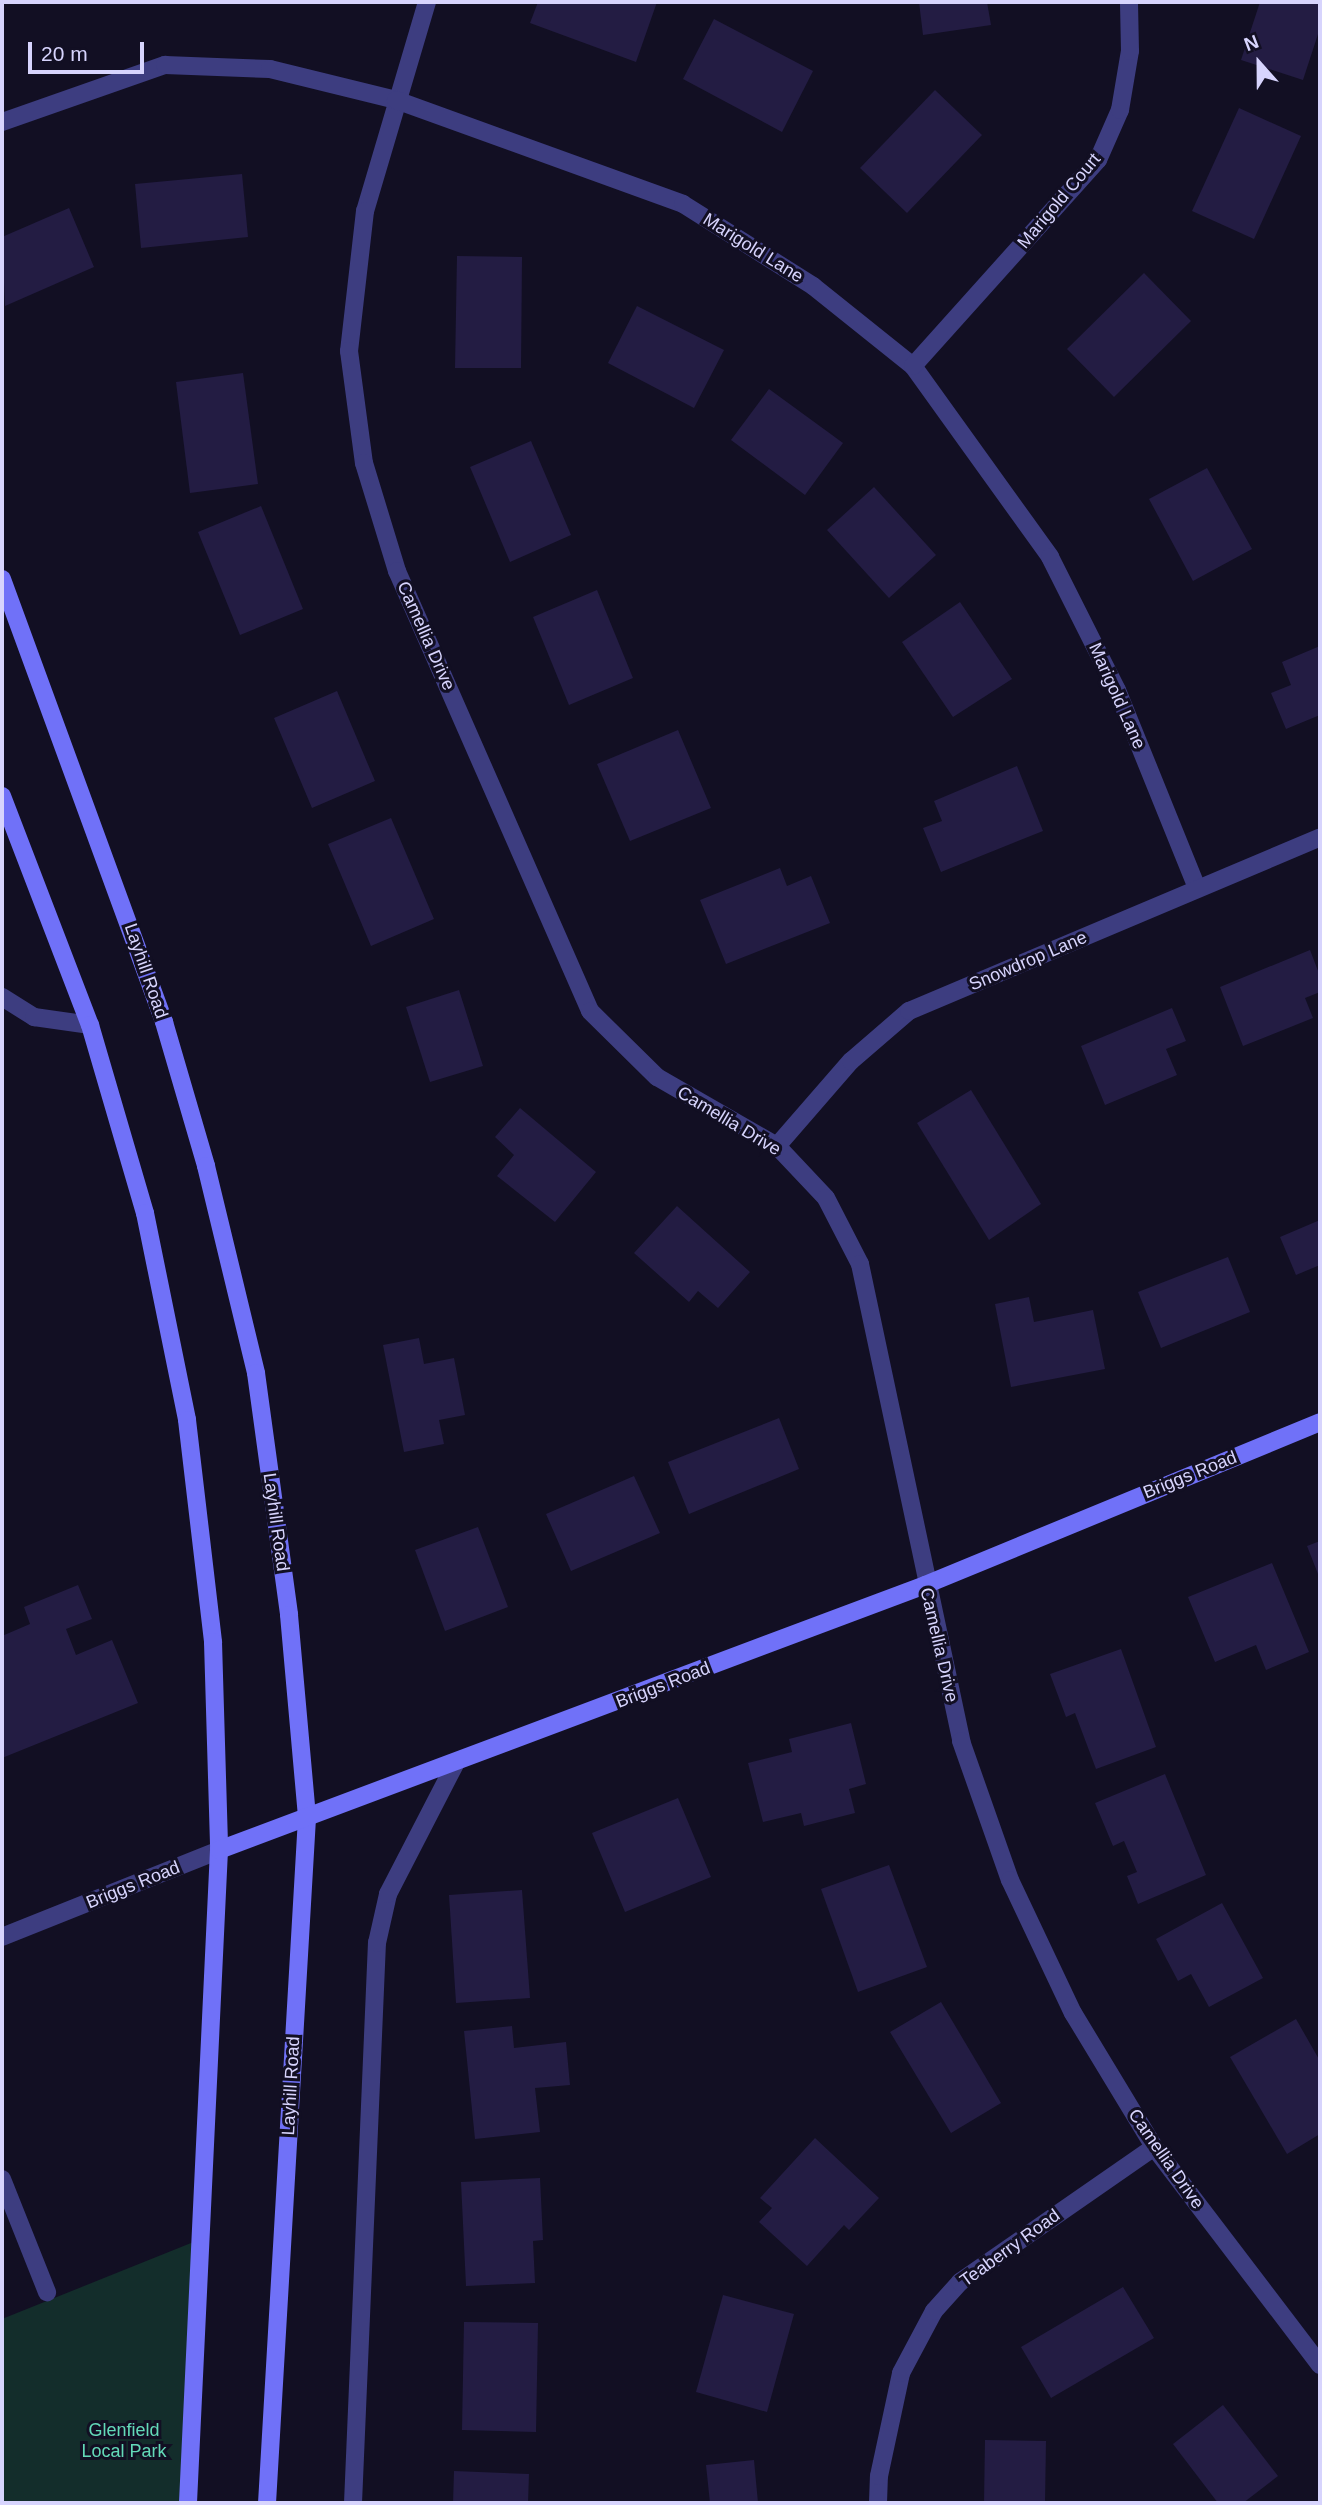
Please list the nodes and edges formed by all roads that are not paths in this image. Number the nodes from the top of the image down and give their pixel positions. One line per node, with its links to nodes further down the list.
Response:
1 (427, 2): 3 (street, Camellia Drive)
2 (1129, 2): 5 (street, Marigold Court)
3 (396, 100): 4 (street, Marigold Lane); 5 (street, Marigold Lane); 12 (street, Camellia Drive)
4 (2, 122)
5 (914, 366): 9 (street, Marigold Lane)
6 (2, 579): 16 (main road, Layhill Road)
7 (2, 796): 11 (main road)
8 (1320, 837): 9 (street, Snowdrop Lane)
9 (1197, 888): 12 (street, Snowdrop Lane)
10 (2, 997): 11 (street)
11 (90, 1025): 17 (main road)
12 (777, 1146): 14 (street, Camellia Drive)
13 (1320, 1422): 14 (main road, Briggs Road)
14 (925, 1585): 15 (main road, Briggs Road); 19 (street, Camellia Drive)
15 (455, 1764): 16 (main road, Briggs Road); 25 (street)
16 (307, 1818): 17 (main road, Briggs Road); 24 (main road, Layhill Road)
17 (219, 1850): 18 (street, Briggs Road); 23 (main road)
18 (2, 1937)
19 (1154, 2147): 22 (street, Camellia Drive); 26 (street, Teaberry Road)
20 (2, 2179): 21 (street)
21 (47, 2292)
22 (1320, 2365)
23 (188, 2503)
24 (267, 2503)
25 (353, 2503)
26 (878, 2503)

